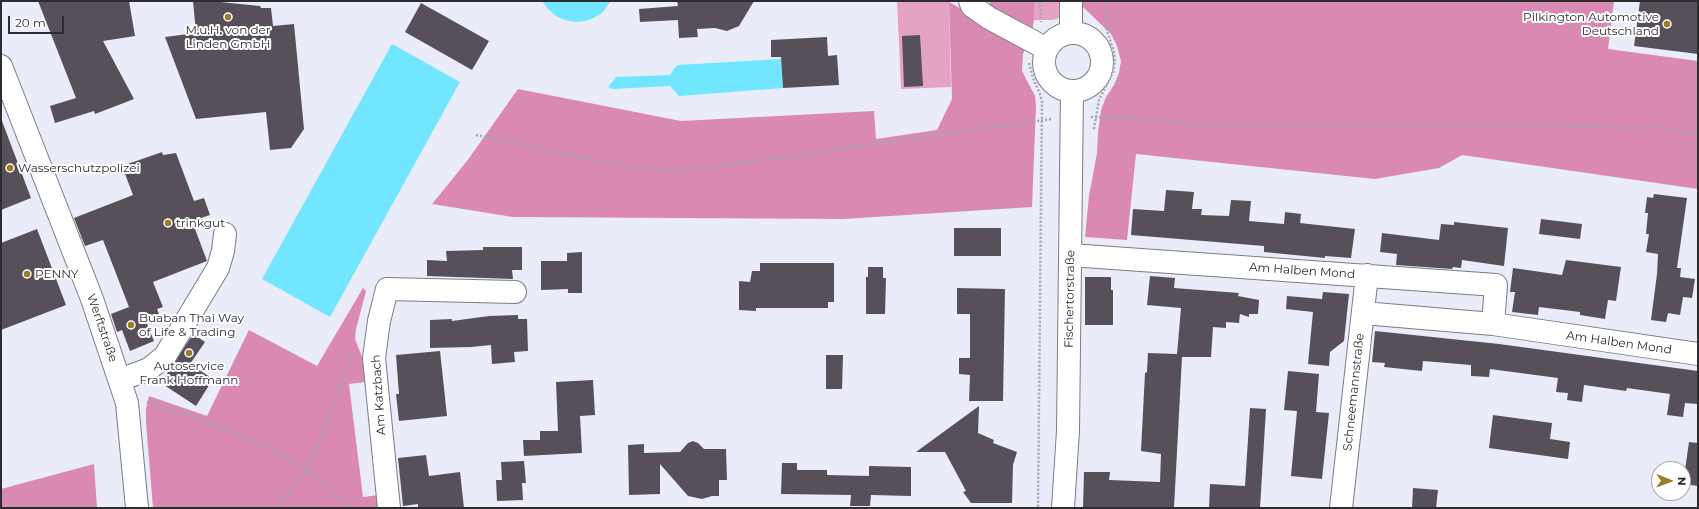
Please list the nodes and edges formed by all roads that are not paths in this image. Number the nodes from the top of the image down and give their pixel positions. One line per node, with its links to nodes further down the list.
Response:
1 (970, 1): 4 (street)
2 (1072, 1): 3 (street)
3 (1071, 32): 4 (street); 6 (street)
4 (1040, 46): 6 (street)
5 (1, 66): 7 (street, Werftstraße)
6 (1072, 91): 9 (street, Fischertorstraße)
7 (9, 111): 15 (street, Werftstraße)
8 (225, 234): 15 (street)
9 (1070, 255): 10 (street, Am Halben Mond); 18 (street, Fischertorstraße)
10 (1367, 275): 12 (street, Schneemannstraße); 13 (street, Am Halben Mond)
11 (515, 292): 17 (street, Am Katzbach)
12 (1363, 313): 13 (street, Am Halben Mond); 19 (street, Schneemannstraße)
13 (1493, 324): 14 (street, Am Halben Mond)
14 (1698, 354)
15 (120, 380): 16 (street, Werftstraße)
16 (137, 508)
17 (389, 508)
18 (1063, 508)
19 (1341, 508)

